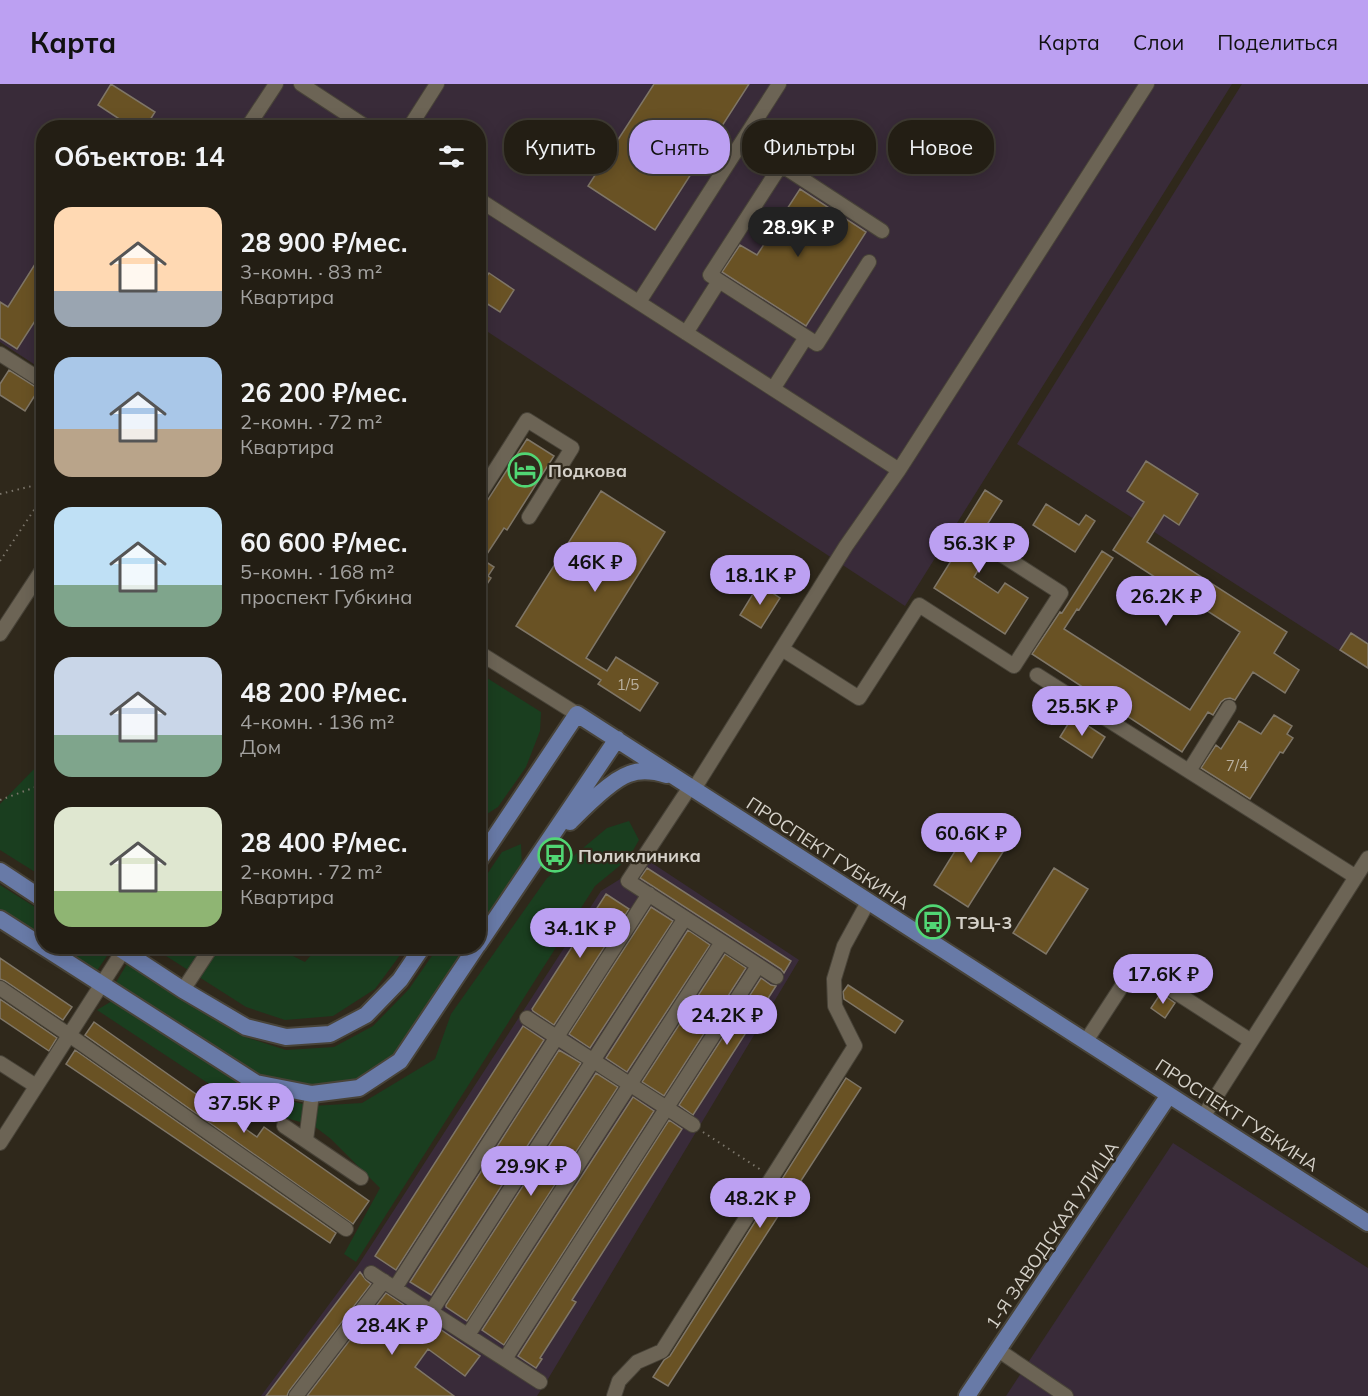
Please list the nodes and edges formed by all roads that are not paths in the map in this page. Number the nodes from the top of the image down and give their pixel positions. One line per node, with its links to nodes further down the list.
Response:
1 (276, 84): 6 (street)
2 (301, 84): 7 (street)
3 (437, 84): 8 (street)
4 (779, 84): 13 (street)
5 (1147, 84): 19 (street)
6 (253, 120)
7 (357, 120)
8 (414, 120)
9 (486, 204): 13 (street)
10 (882, 231): 12 (street)
11 (869, 262): 15 (street)
12 (719, 281): 14 (street); 15 (street)
13 (639, 302): 14 (street)
14 (686, 333): 18 (street)
15 (806, 337): 18 (street)
16 (0, 354): 17 (street)
17 (36, 377)
18 (773, 389): 19 (street)
19 (899, 470): 25 (street)
20 (486, 484): 21 (street)
21 (529, 517)
22 (994, 550): 25 (street)
23 (36, 579): 24 (street)
24 (0, 634)
25 (782, 649): 32 (street)
26 (486, 657): 29 (street, ПРОСПЕКТ ГУБКИНА)
27 (1037, 675): 31 (street)
28 (1229, 707): 31 (street)
29 (577, 714): 30 (main road, ПРОСПЕКТ ГУБКИНА); 34 (main road)
30 (617, 739): 32 (main road, ПРОСПЕКТ ГУБКИНА); 33 (main road)
31 (1189, 771): 37 (street)
32 (688, 785): 33 (main road); 38 (street); 40 (main road, ПРОСПЕКТ ГУБКИНА)
33 (549, 840): 43 (main road)
34 (486, 848)
35 (1368, 858): 37 (street)
36 (0, 871): 39 (main road)
37 (1356, 877): 61 (street)
38 (649, 894): 41 (street); 59 (street)
39 (36, 895)
40 (868, 902): 60 (main road, ПРОСПЕКТ ГУБКИНА); 85 (street)
41 (685, 918): 45 (street); 62 (street)
42 (0, 919): 44 (main road)
43 (486, 934)
44 (36, 942)
45 (722, 942): 52 (street); 64 (street)
46 (55, 954): 54 (main road)
47 (117, 954): 54 (street)
48 (128, 954): 56 (main road)
49 (207, 954): 56 (street)
50 (418, 954): 56 (main road)
51 (473, 954): 66 (main road)
52 (759, 966): 53 (street); 68 (street)
53 (776, 977)
54 (102, 984): 58 (street); 66 (main road)
55 (0, 988): 58 (street)
56 (183, 990)
57 (527, 1018): 59 (street)
58 (69, 1035): 65 (street); 76 (street)
59 (556, 1037): 62 (street); 78 (street)
60 (1086, 1041): 61 (street); 67 (main road, ПРОСПЕКТ ГУБКИНА)
61 (1251, 1041): 69 (street)
62 (593, 1061): 64 (street); 79 (street)
63 (0, 1063): 65 (street)
64 (630, 1084): 68 (street); 80 (street)
65 (36, 1086): 73 (street)
66 (312, 1094): 72 (street)
67 (1169, 1095): 69 (main road, ПРОСПЕКТ ГУБКИНА); 81 (main road, 1-Я ЗАВОДСКАЯ УЛИЦА)
68 (666, 1108): 71 (street); 82 (street)
69 (1203, 1117): 75 (main road, ПРОСПЕКТ ГУБКИНА)
70 (284, 1125): 72 (street)
71 (693, 1125)
72 (306, 1140): 74 (street)
73 (0, 1143)
74 (361, 1178)
75 (1368, 1223)
76 (346, 1229)
77 (371, 1273): 78 (street)
78 (389, 1284): 79 (street); 84 (street)
79 (431, 1312): 80 (street)
80 (468, 1335): 82 (street)
81 (998, 1350): 86 (main road, 1-Я ЗАВОДСКАЯ УЛИЦА); 87 (street)
82 (505, 1359): 83 (street)
83 (540, 1382)
84 (296, 1396)
85 (614, 1396)
86 (967, 1396)
87 (1066, 1396)

